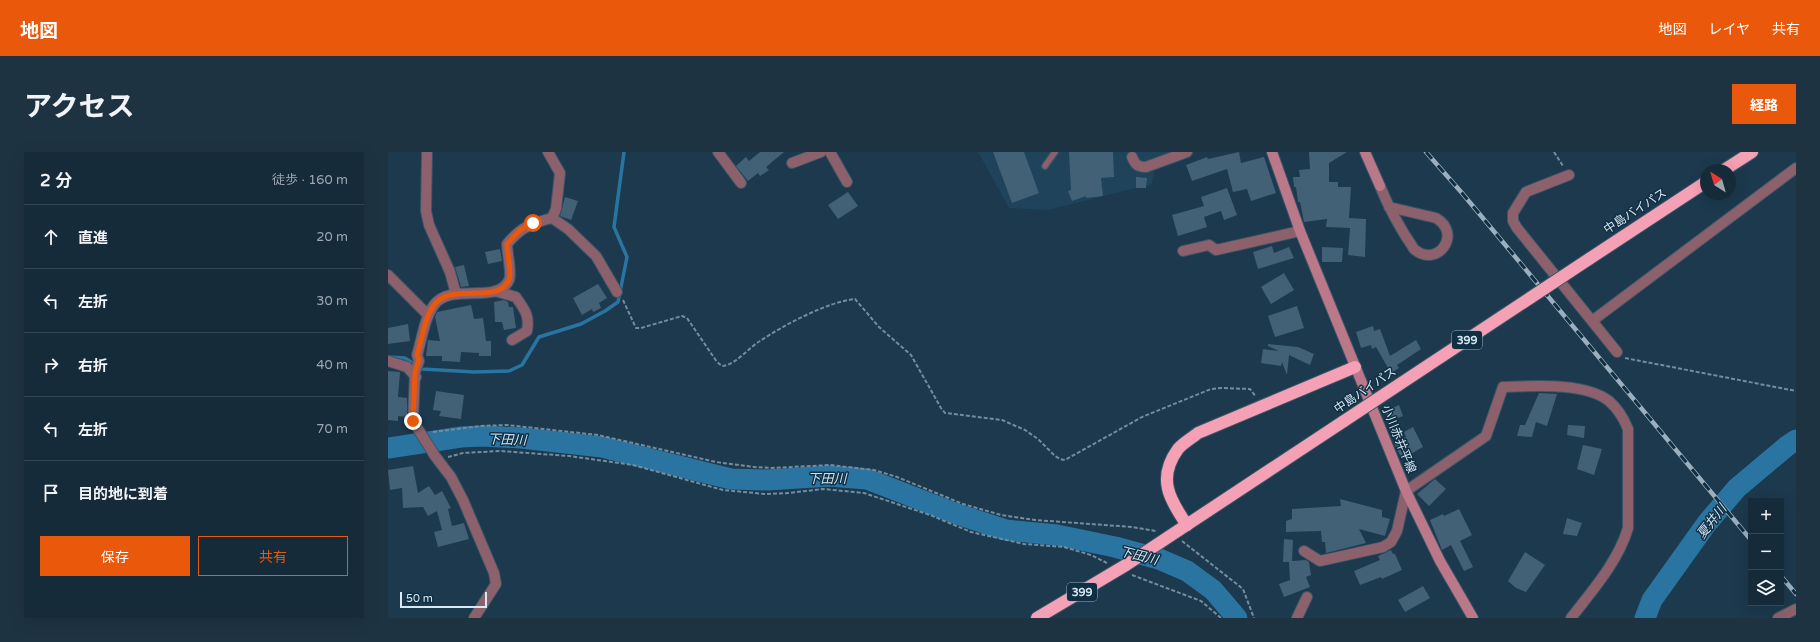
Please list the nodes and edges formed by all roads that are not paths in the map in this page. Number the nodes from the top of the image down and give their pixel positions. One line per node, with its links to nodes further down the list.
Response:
1 (426, 152): 27 (street)
2 (548, 152): 22 (street)
3 (718, 152): 18 (street)
4 (821, 152): 12 (street)
5 (830, 152): 17 (street)
6 (1055, 152): 14 (lane)
7 (1187, 152): 11 (street)
8 (1272, 152): 23 (main road, 小川赤井平線)
9 (1365, 152): 19 (main road)
10 (1752, 152): 13 (highway)
11 (1133, 154)
12 (792, 163)
13 (1733, 164)
14 (1045, 166)
15 (1796, 168): 30 (street)
16 (1569, 175): 30 (street)
17 (848, 182)
18 (741, 183)
19 (1380, 186): 21 (street)
20 (1700, 186): 37 (highway, 中島バイパス / 399, bridge)
21 (1389, 207): 21 (street)
22 (552, 218): 26 (street); 28 (street)
23 (1300, 231): 24 (street); 34 (main road, 小川赤井平線)
24 (1183, 251)
25 (388, 275): 29 (street)
26 (495, 291): 27 (street); 31 (street)
27 (456, 294): 29 (street)
28 (620, 296)
29 (428, 315): 35 (street)
30 (1592, 321): 32 (street)
31 (512, 340)
32 (1617, 352)
33 (388, 361): 35 (street)
34 (1355, 366): 36 (main road, 小川赤井平線); 37 (highway)
35 (416, 374): 41 (street)
36 (1406, 491): 38 (street); 44 (main road, 小川赤井平線); 45 (street)
37 (1187, 525): 42 (highway, 中島バイパス / 399)
38 (1304, 551)
39 (1306, 597): 43 (street)
40 (1796, 609): 46 (street)
41 (474, 618)
42 (1037, 618)
43 (1297, 618)
44 (1473, 618)
45 (1571, 618)
46 (1778, 618)

